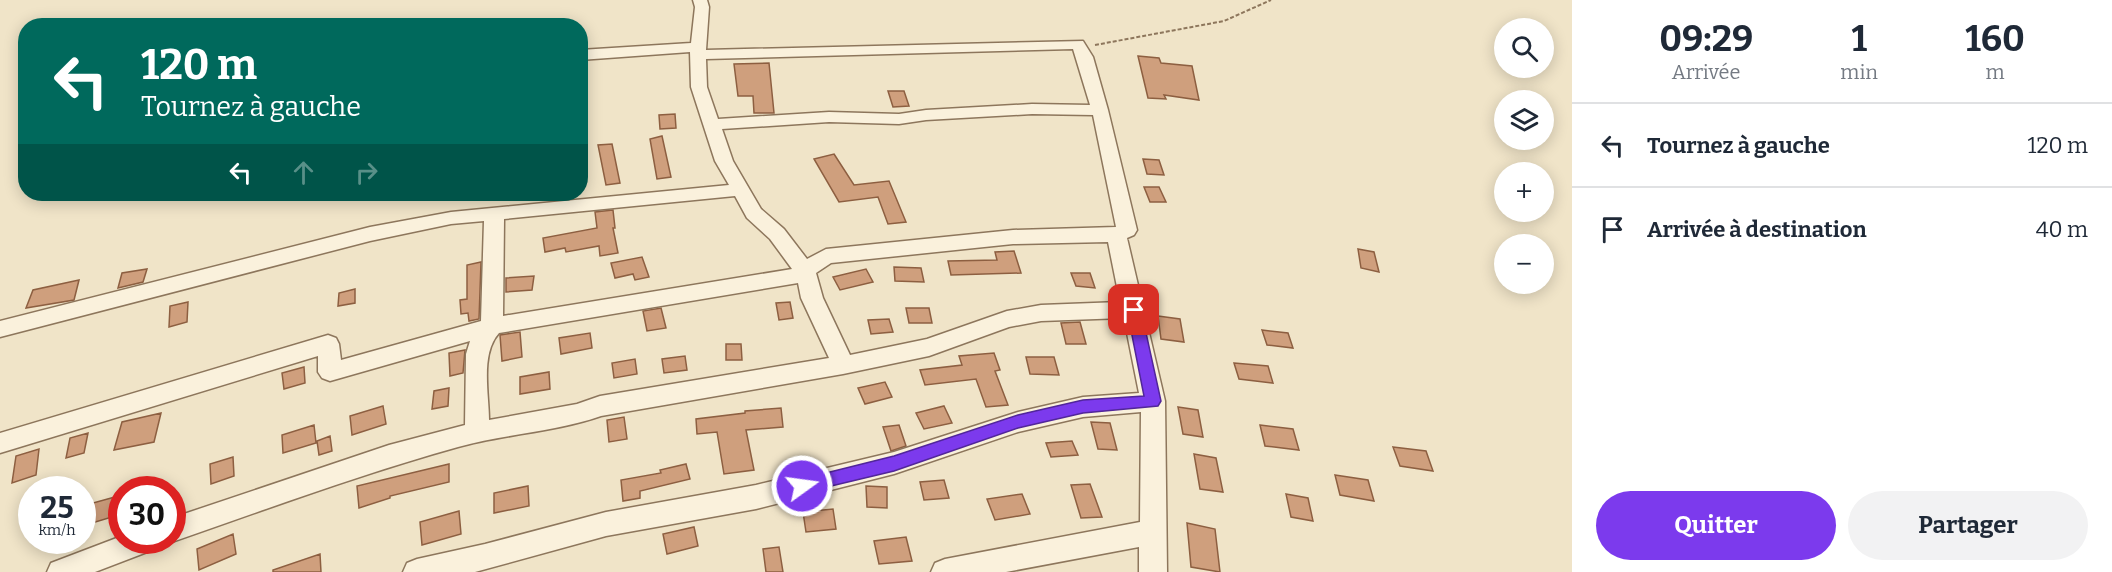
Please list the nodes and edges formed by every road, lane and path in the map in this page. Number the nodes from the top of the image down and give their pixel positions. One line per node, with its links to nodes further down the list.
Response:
1 (700, 0): 4 (street)
2 (1271, 0): 3 (path)
3 (1078, 44): 4 (street); 6 (street)
4 (699, 51): 5 (street); 7 (street)
5 (588, 54)
6 (1100, 110): 7 (street); 10 (street)
7 (711, 125): 8 (street)
8 (739, 190): 9 (street); 11 (street)
9 (494, 213): 13 (street); 14 (street)
10 (1116, 235): 11 (street); 12 (street)
11 (805, 272): 13 (street); 15 (street)
12 (1134, 310): 15 (street); 16 (street)
13 (492, 326): 17 (street); 18 (street)
14 (0, 329)
15 (843, 365): 17 (street)
16 (1153, 401): 20 (street); 23 (street)
17 (477, 432): 19 (street)
18 (0, 443)
19 (186, 525)
20 (1154, 532): 24 (street); 25 (street)
21 (108, 554): 22 (street)
22 (61, 572)
23 (417, 572)
24 (945, 572)
25 (1153, 572)

